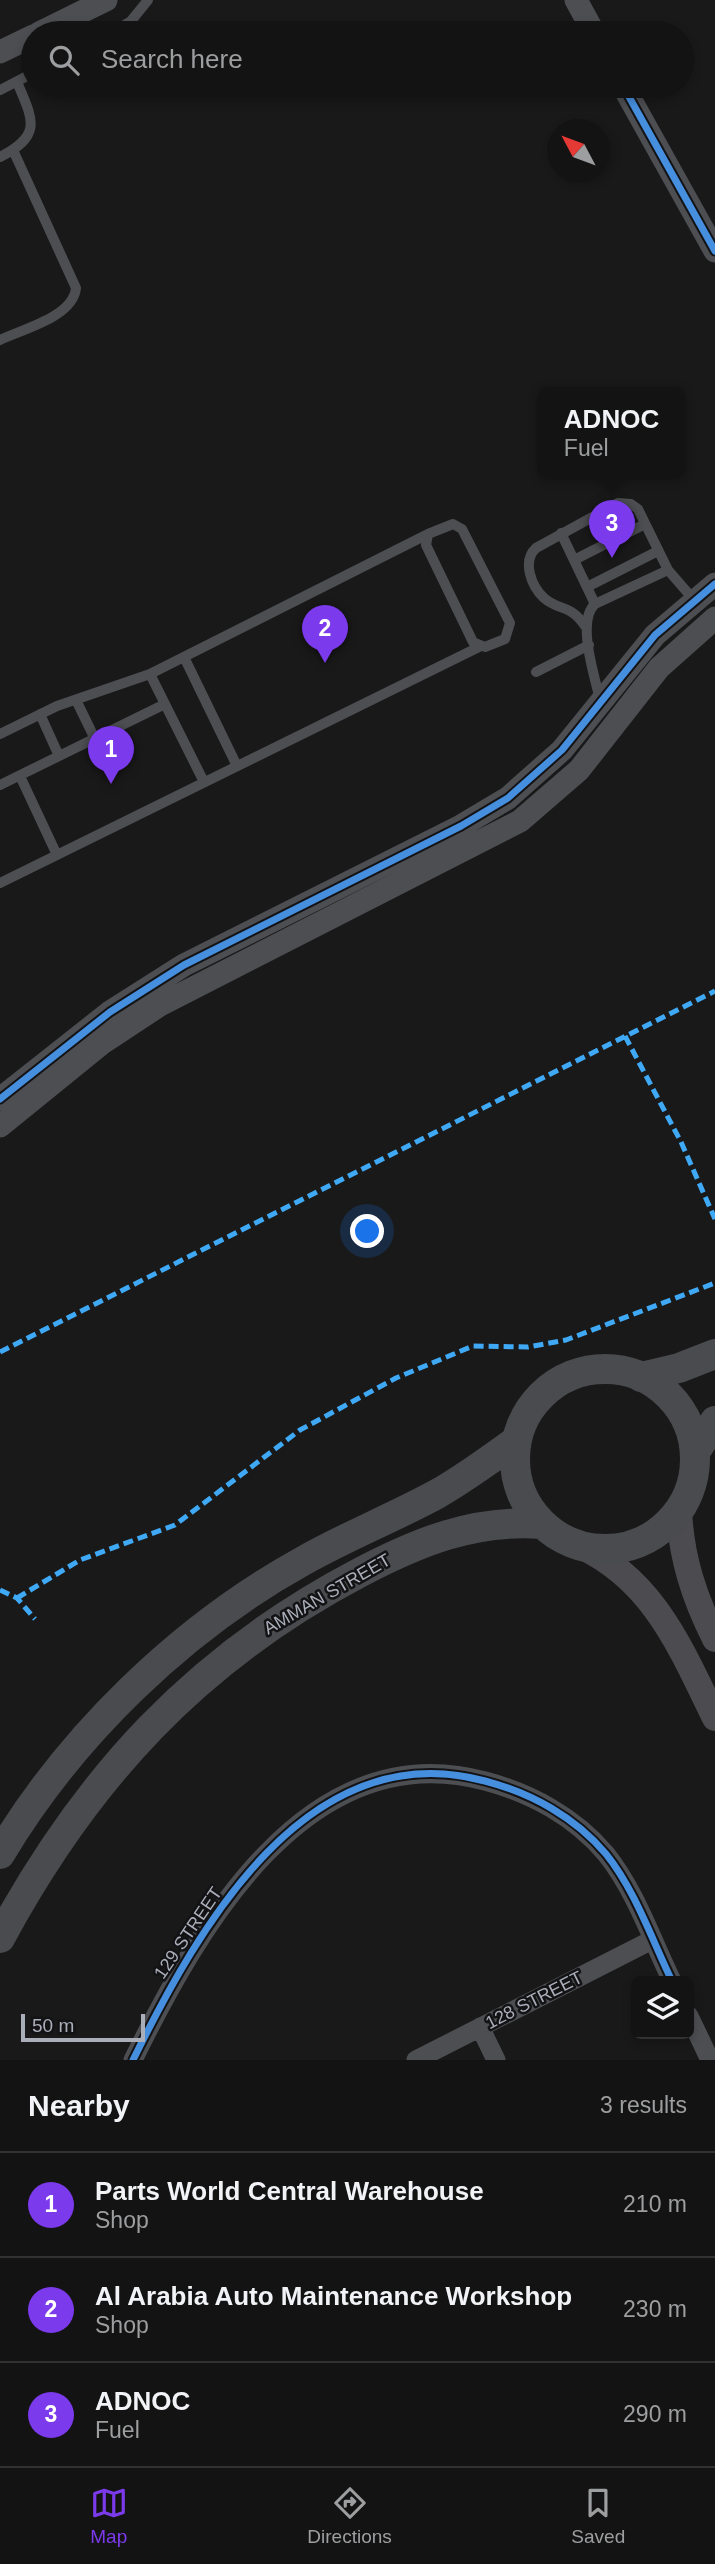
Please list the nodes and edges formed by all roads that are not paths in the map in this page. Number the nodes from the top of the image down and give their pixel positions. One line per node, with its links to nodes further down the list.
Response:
1 (106, 0): 4 (street)
2 (148, 0): 5 (lane)
3 (576, 0): 6 (street)
4 (63, 21)
5 (131, 21)
6 (587, 21)
7 (21, 42): 8 (street)
8 (0, 52)
9 (21, 80): 10 (lane)
10 (17, 82): 11 (lane); 12 (lane)
11 (0, 90)
12 (21, 92)
13 (24, 98): 15 (lane)
14 (630, 98): 17 (street)
15 (13, 150): 16 (lane); 18 (lane)
16 (0, 157)
17 (715, 251)
18 (0, 340)
19 (645, 524): 20 (lane); 22 (lane); 23 (lane)
20 (561, 533): 23 (lane); 30 (lane)
21 (428, 534): 32 (lane); 32 (lane); 33 (lane)
22 (658, 551): 24 (lane); 26 (lane)
23 (573, 560): 26 (lane)
24 (668, 570): 27 (lane); 28 (lane)
25 (715, 584): 27 (street)
26 (587, 587): 28 (lane)
27 (694, 600): 37 (street)
28 (595, 604): 30 (lane)
29 (715, 618): 50 (street)
30 (585, 626): 31 (lane)
31 (589, 645): 34 (lane); 37 (lane)
32 (479, 647): 43 (lane)
33 (184, 657): 35 (lane); 43 (lane)
34 (536, 671)
35 (150, 674): 36 (lane); 38 (lane)
36 (76, 700): 39 (lane); 41 (lane)
37 (600, 702): 49 (street)
38 (165, 704): 41 (lane); 45 (lane)
39 (40, 714): 40 (lane); 42 (lane)
40 (0, 734)
41 (94, 739): 42 (lane)
42 (59, 756): 44 (lane)
43 (237, 766): 45 (lane)
44 (20, 776): 46 (lane); 47 (lane)
45 (204, 782): 47 (lane)
46 (0, 785)
47 (57, 855): 48 (lane)
48 (0, 883)
49 (5, 1094)
50 (0, 1126)
51 (715, 1354): 52 (main road)
52 (641, 1377): 54 (main road); 55 (main road)
53 (715, 1420): 55 (main road)
54 (517, 1440): 57 (main road); 61 (main road, AMMAN STREET)
55 (695, 1452): 56 (main road)
56 (679, 1510): 58 (main road); 59 (main road)
57 (541, 1524): 58 (main road); 62 (main road, AMMAN STREET)
58 (580, 1546): 60 (main road)
59 (715, 1639)
60 (715, 1718)
61 (0, 1854)
62 (0, 1938)
63 (652, 1940): 64 (street, 129 STREET); 66 (street, 128 STREET); 67 (street, 129 STREET)
64 (670, 1976)
65 (694, 2026): 70 (street)
66 (480, 2027): 68 (street, 128 STREET); 69 (street)
67 (134, 2060)
68 (416, 2060)
69 (496, 2060)
70 (710, 2060)

